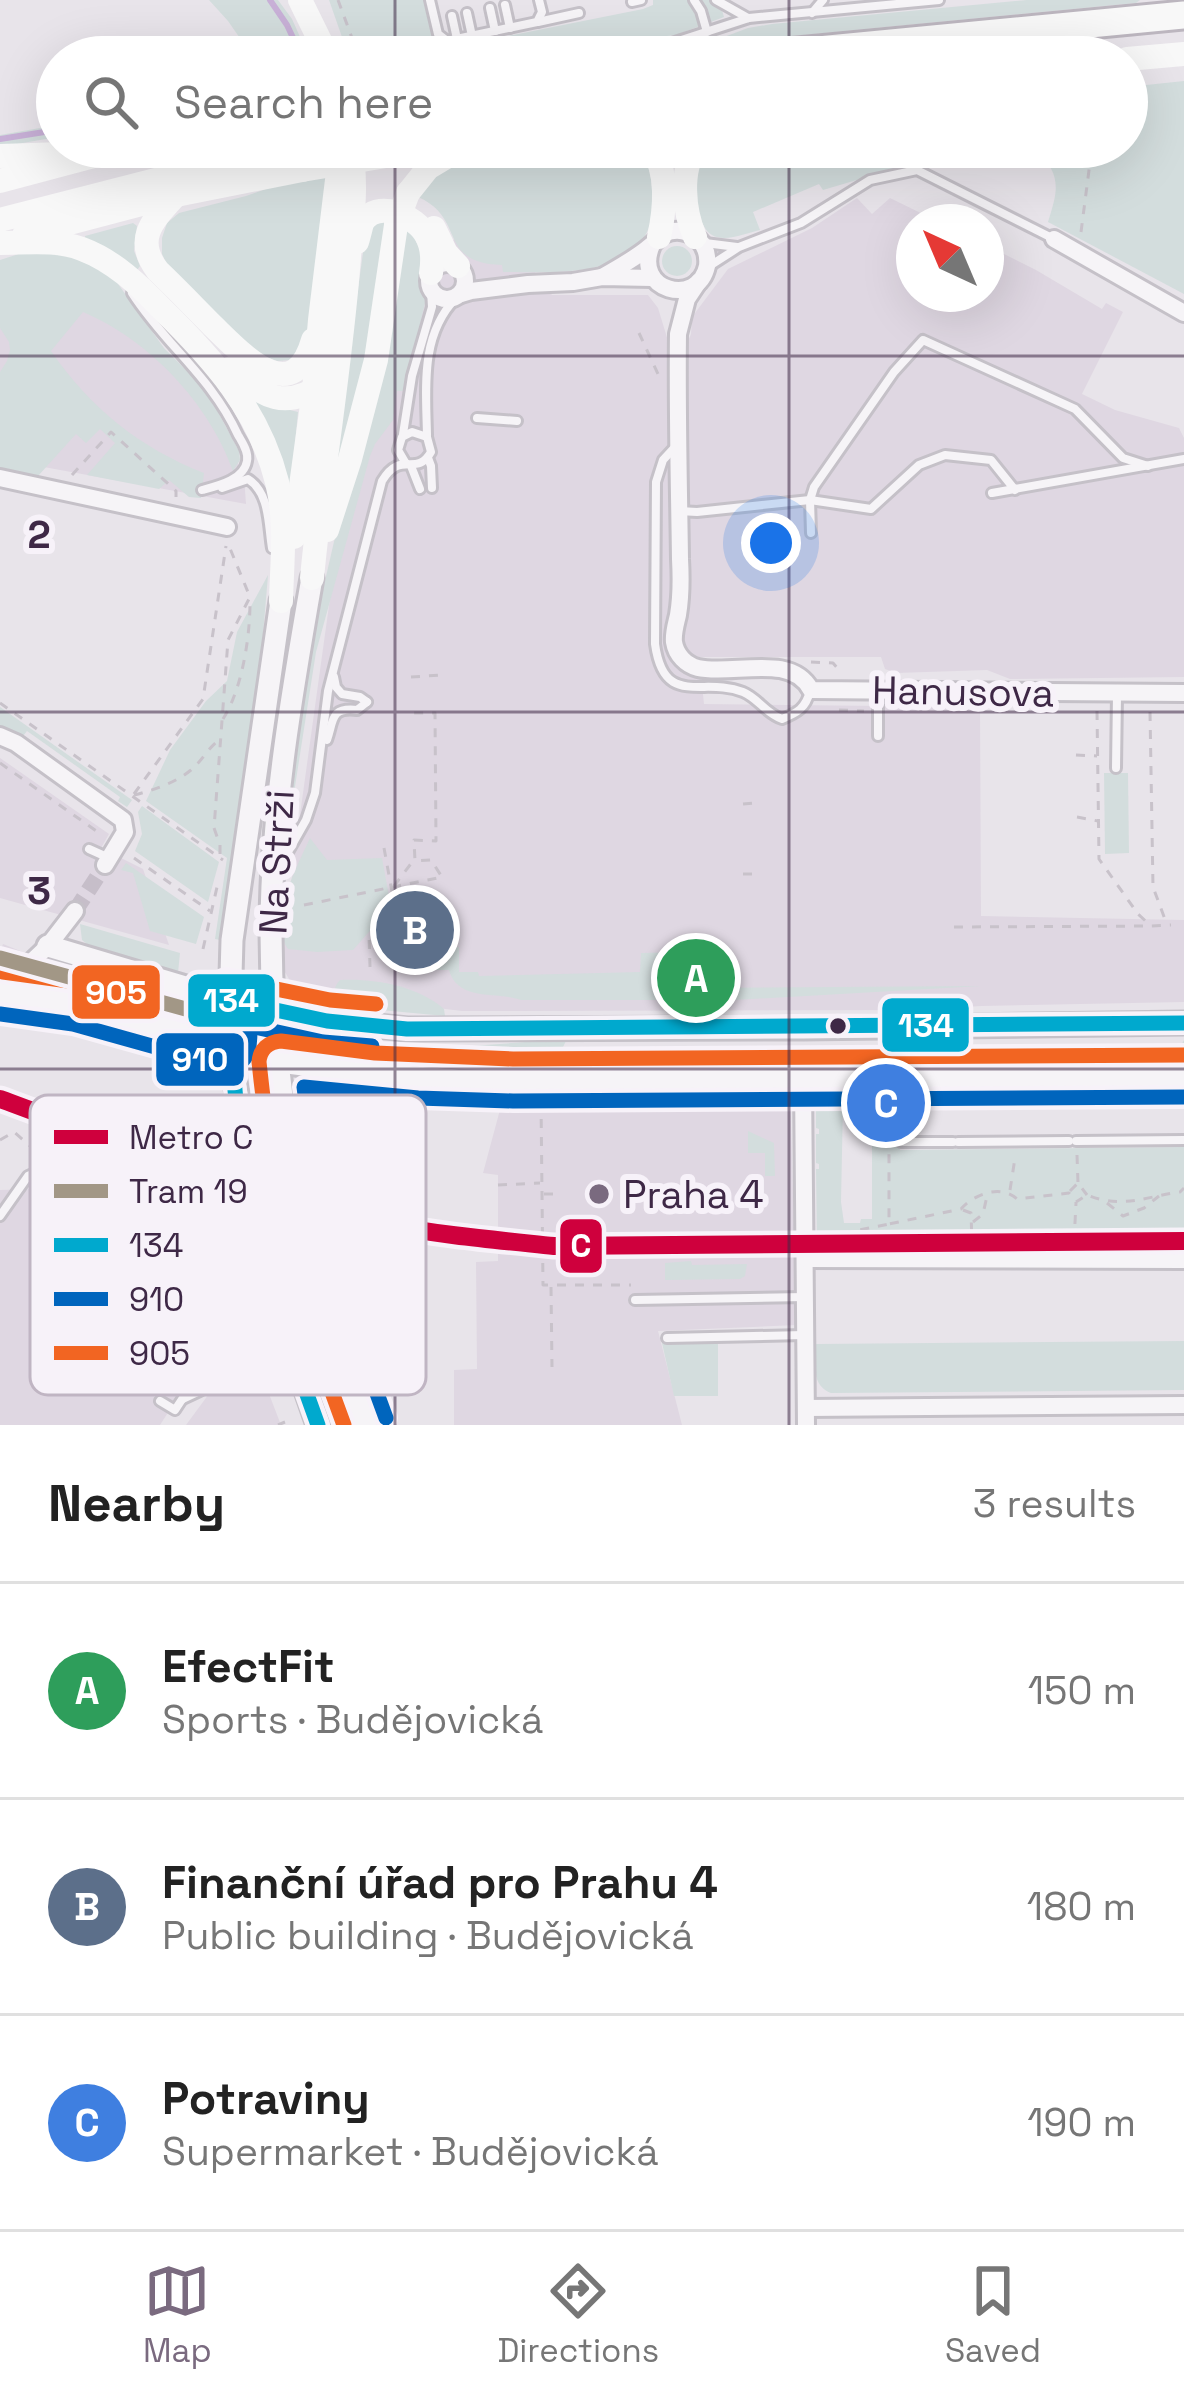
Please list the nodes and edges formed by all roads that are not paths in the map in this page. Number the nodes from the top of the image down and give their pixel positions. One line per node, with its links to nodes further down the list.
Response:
1 (301, 0): 21 (main road)
2 (430, 0): 22 (lane)
3 (539, 0): 17 (lane)
4 (694, 0): 20 (lane)
5 (716, 0): 16 (lane)
6 (824, 0): 13 (lane)
7 (939, 0): 8 (lane)
8 (919, 1): 13 (lane)
9 (505, 5): 18 (lane)
10 (490, 8): 19 (lane)
11 (467, 13): 24 (lane)
12 (579, 13): 17 (lane)
13 (811, 14): 16 (lane)
14 (1184, 15): 26 (highway)
15 (452, 16): 23 (lane)
16 (749, 19): 20 (lane)
17 (537, 22): 18 (lane)
18 (510, 28): 19 (lane)
19 (495, 31): 24 (lane)
20 (707, 32): 25 (lane)
21 (318, 36)
22 (441, 36)
23 (456, 36)
24 (472, 36)
25 (695, 36)
26 (965, 36)
27 (1184, 54): 28 (main road)
28 (1148, 57)
29 (36, 155): 30 (main road)
30 (0, 156)
31 (47, 168): 40 (main road)
32 (214, 168): 42 (main road)
33 (261, 168): 41 (main road)
34 (347, 168): 58 (main road)
35 (349, 168): 55 (main road)
36 (355, 168): 49 (main road)
37 (428, 168): 81 (main road, bridge)
38 (662, 168): 45 (main road)
39 (687, 168): 44 (main road)
40 (0, 181)
41 (176, 195): 46 (main road); 58 (main road)
42 (0, 220)
43 (1054, 239): 47 (lane); 57 (street)
44 (699, 240): 45 (street); 47 (lane); 50 (street)
45 (655, 241): 51 (street); 53 (street)
46 (0, 242): 48 (main road)
47 (739, 247): 50 (lane)
48 (115, 267): 60 (main road); 82 (lane)
49 (460, 268): 52 (street); 54 (street); 56 (street)
50 (703, 274): 53 (street); 59 (street)
51 (602, 277): 53 (street); 54 (street)
52 (431, 282): 55 (main road); 56 (street); 66 (lane)
53 (659, 283): 59 (street)
54 (529, 284): 56 (street)
55 (346, 291): 61 (main road)
56 (459, 296): 65 (lane)
57 (1184, 314)
58 (320, 320): 62 (main road)
59 (678, 334): 67 (street, Hanusova)
60 (205, 351): 62 (main road); 82 (main road)
61 (337, 367): 62 (main road); 81 (main road)
62 (314, 390): 82 (main road)
63 (477, 418): 64 (lane)
64 (517, 421)
65 (427, 436): 66 (lane); 68 (lane)
66 (402, 437): 70 (lane)
67 (678, 444): 78 (street, Hanusova); 88 (lane)
68 (428, 458): 70 (lane); 73 (lane)
69 (1184, 459): 71 (lane)
70 (408, 463): 74 (lane); 84 (lane)
71 (1148, 466): 75 (lane); 77 (lane)
72 (0, 478): 79 (street)
73 (432, 488)
74 (420, 490)
75 (1015, 490): 76 (lane); 77 (lane)
76 (992, 494)
77 (810, 500): 78 (lane); 80 (lane)
78 (678, 511): 83 (street, Hanusova)
79 (226, 526)
80 (811, 533)
81 (312, 578): 96 (street, Na Strži)
82 (281, 601): 100 (street, Na Strži)
83 (751, 668): 85 (street, Hanusova); 88 (lane)
84 (334, 676): 92 (lane); 92 (lane)
85 (811, 690): 86 (street, Hanusova); 88 (lane)
86 (878, 690): 89 (street, Hanusova); 91 (lane)
87 (1184, 693): 89 (street, Hanusova)
88 (752, 695)
89 (1117, 701): 93 (lane)
90 (0, 736): 95 (street)
91 (878, 736)
92 (322, 753): 96 (lane)
93 (1116, 768)
94 (89, 849): 95 (lane)
95 (111, 856)
96 (272, 896): 101 (street, Na Strži)
97 (75, 911): 98 (street)
98 (48, 946): 99 (street); 100 (street)
99 (9, 994): 103 (street)
100 (229, 1000): 101 (street); 103 (street, Na Strži)
101 (275, 1010): 102 (street); 104 (street, Na Strži)
102 (1184, 1023)
103 (229, 1046): 104 (street); 108 (street, Na Strži)
104 (280, 1062): 106 (street); 109 (street, Na Strži)
105 (1184, 1076): 107 (street)
106 (416, 1077): 107 (street); 110 (lane)
107 (803, 1080): 115 (street)
108 (237, 1095)
109 (283, 1095)
110 (415, 1095)
111 (1184, 1140): 112 (lane)
112 (896, 1142)
113 (30, 1175): 114 (lane)
114 (0, 1216)
115 (806, 1250): 116 (street); 117 (street)
116 (1184, 1260)
117 (806, 1298): 118 (lane); 119 (street)
118 (635, 1300)
119 (806, 1335): 120 (lane); 128 (street)
120 (668, 1338)
121 (185, 1395): 126 (lane)
122 (192, 1395): 126 (lane)
123 (307, 1395): 129 (street, Na Strži)
124 (355, 1395): 130 (street, Na Strži)
125 (160, 1400): 126 (lane)
126 (182, 1400)
127 (1184, 1405): 128 (street)
128 (806, 1416)
129 (318, 1425)
130 (366, 1425)

